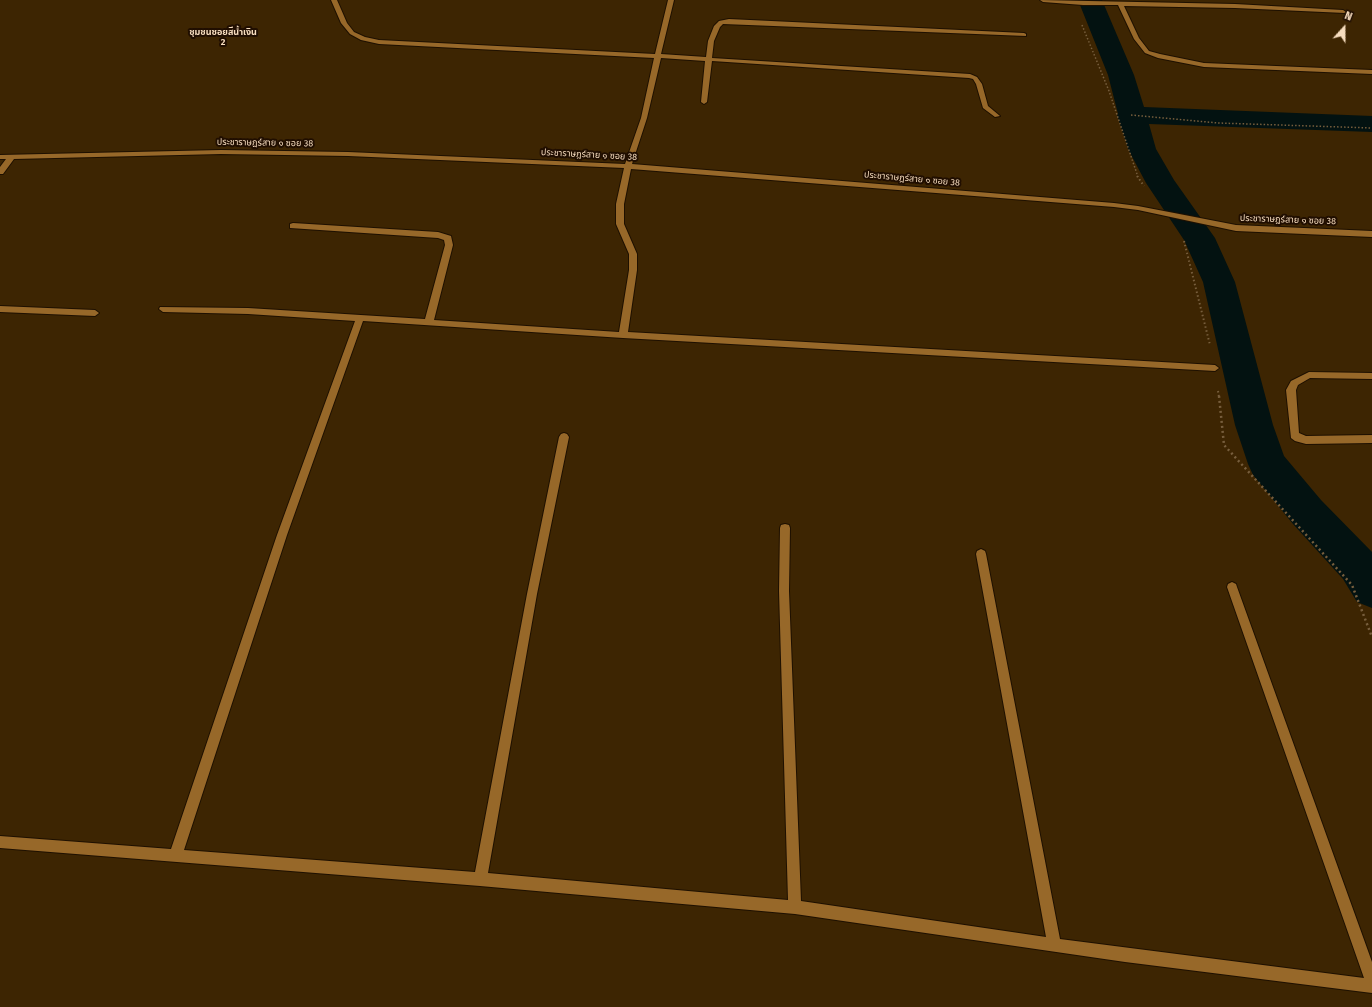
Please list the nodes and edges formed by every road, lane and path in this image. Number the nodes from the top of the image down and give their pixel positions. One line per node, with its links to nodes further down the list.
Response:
1 (334, 0): 8 (street)
2 (671, 0): 8 (street)
3 (1043, 0): 4 (street)
4 (1072, 2): 5 (street); 19 (path)
5 (1120, 3): 6 (street); 10 (street)
6 (1343, 12)
7 (1024, 35): 9 (street)
8 (658, 56): 9 (street); 17 (street)
9 (711, 60): 11 (street); 13 (street)
10 (1372, 72)
11 (704, 102)
12 (1132, 115): 14 (path)
13 (997, 116)
14 (1372, 128)
15 (12, 156): 16 (street, ประชาราษฎร์สาย ๑ ซอย 38); 17 (street, ประชาราษฎร์สาย ๑ ซอย 38); 18 (street)
16 (0, 157)
17 (628, 166): 19 (street, ประชาราษฎร์สาย ๑ ซอย 38); 27 (street)
18 (0, 172)
19 (1166, 214): 21 (street, ประชาราษฎร์สาย ๑ ซอย 38); 28 (path)
20 (294, 226): 26 (street)
21 (1372, 234)
22 (0, 309): 24 (street)
23 (163, 309): 25 (street)
24 (95, 313)
25 (360, 318): 26 (street); 37 (street)
26 (428, 321): 27 (street)
27 (622, 335): 28 (street)
28 (1215, 368): 35 (path)
29 (1372, 376): 31 (street)
30 (564, 437): 38 (street)
31 (1372, 439)
32 (785, 528): 39 (street)
33 (981, 554): 40 (street)
34 (1232, 587): 41 (street)
35 (1372, 637)
36 (0, 842): 37 (street)
37 (176, 854): 38 (street)
38 (480, 879): 39 (street)
39 (795, 907): 40 (street)
40 (1054, 945): 42 (street)
41 (1372, 981)
42 (1372, 986)

